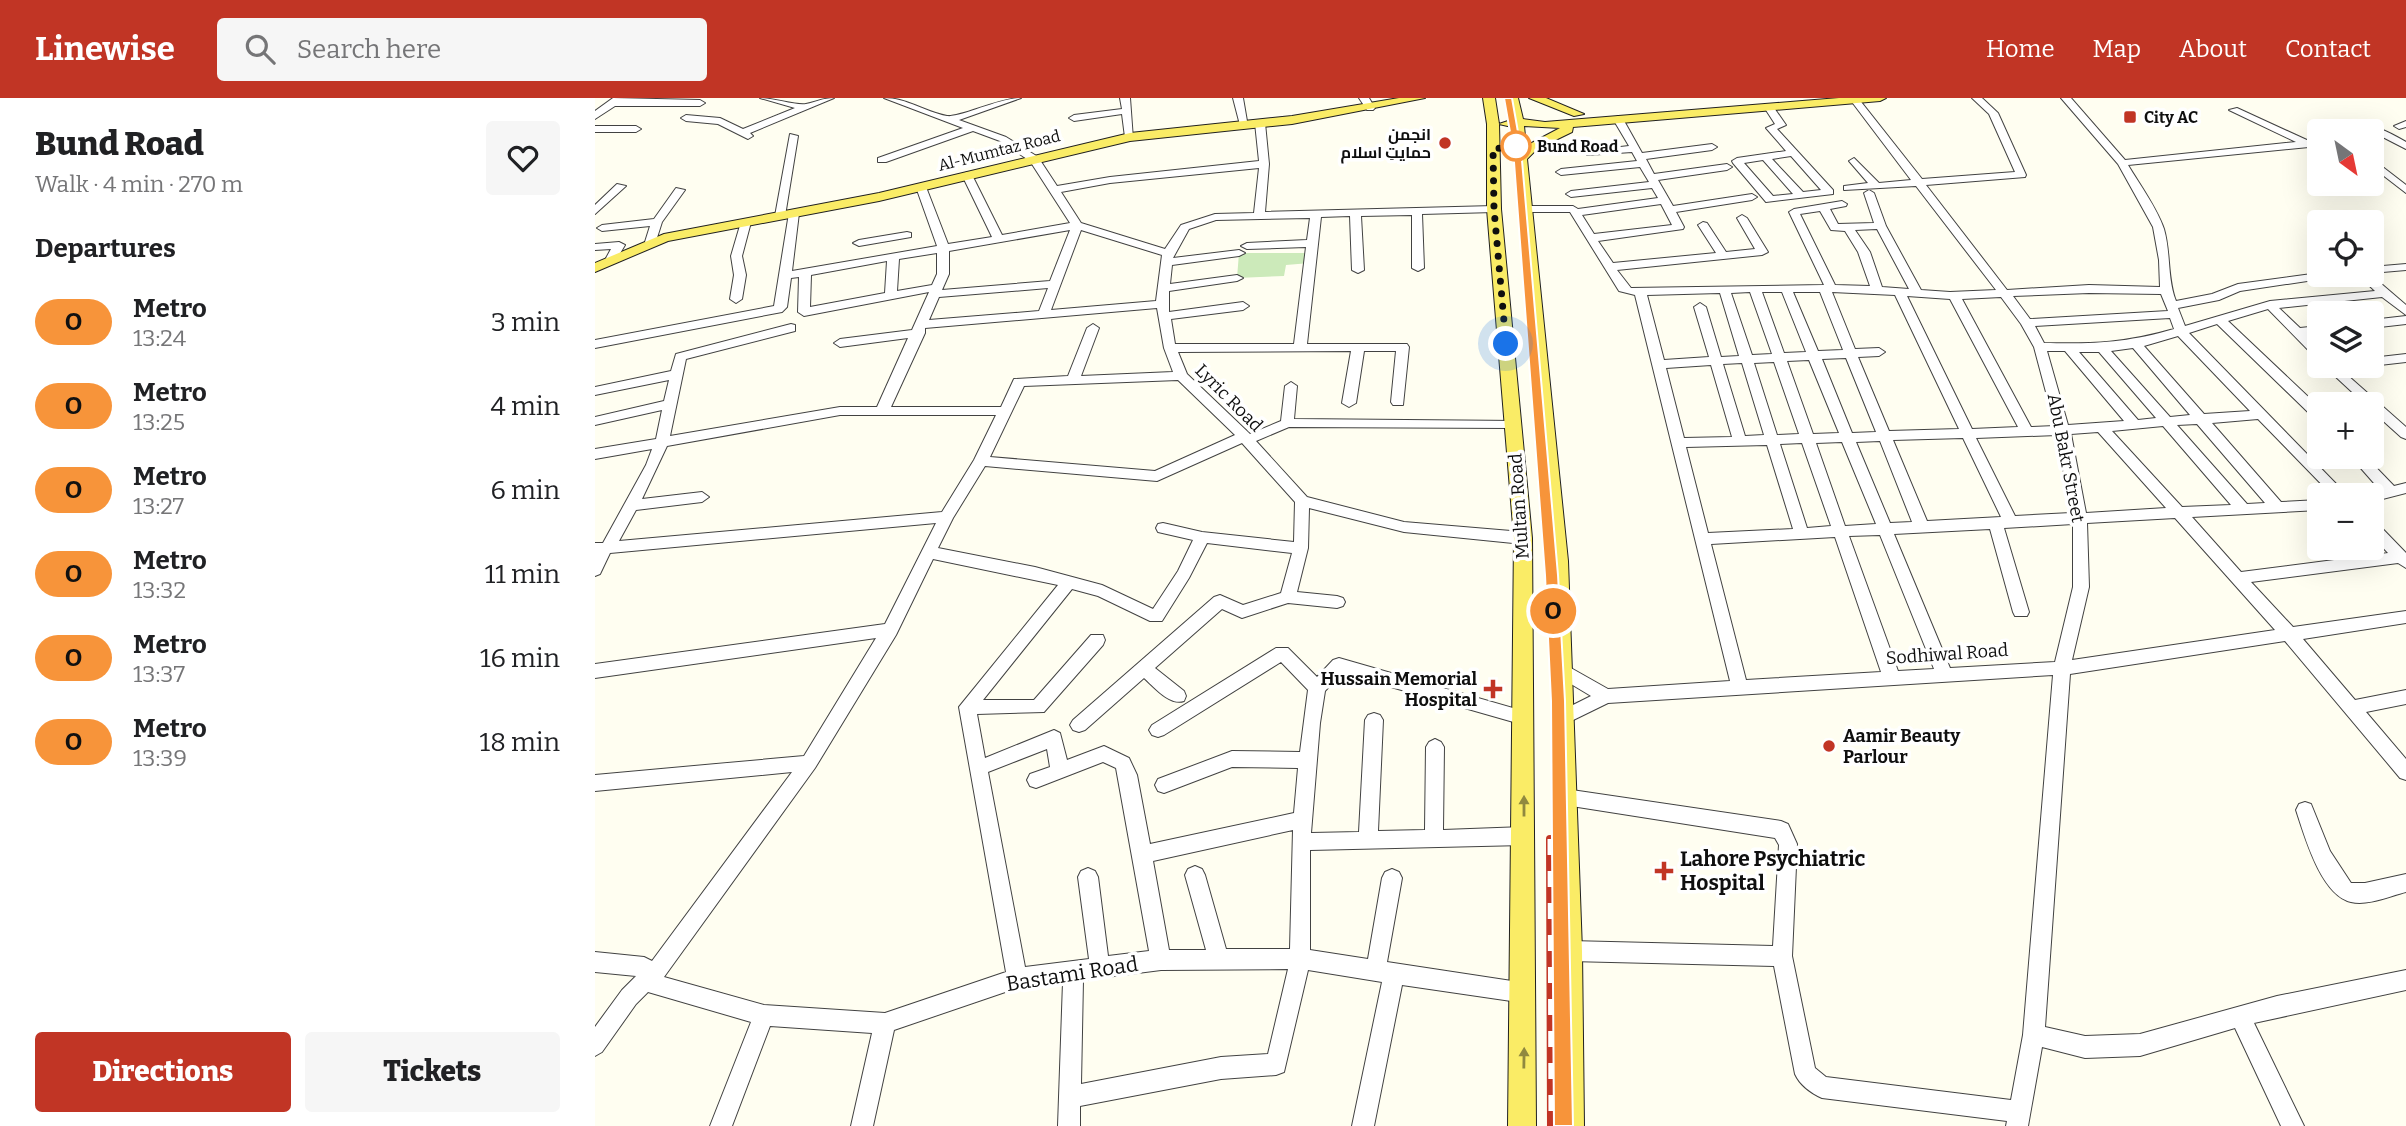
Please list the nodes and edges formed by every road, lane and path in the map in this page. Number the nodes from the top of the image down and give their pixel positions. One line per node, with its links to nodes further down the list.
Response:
1 (765, 98): 16 (street)
2 (829, 98): 22 (street)
3 (889, 98): 29 (street)
4 (1016, 98): 29 (street)
5 (1125, 98): 24 (street)
6 (1238, 98): 33 (street)
7 (1419, 98): 20 (main road, Al-Mumtaz Road)
8 (1489, 98): 31 (main road, Multan Road)
9 (1512, 98): 30 (main road, Multan Road)
10 (1535, 98): 27 (main road)
11 (1803, 98): 27 (main road)
12 (1880, 98): 18 (main road)
13 (1977, 98): 59 (street)
14 (2066, 98): 52 (street)
15 (616, 100): 19 (street); 25 (street)
16 (781, 100): 22 (street)
17 (1817, 100): 18 (main road); 21 (main road)
18 (1855, 100): 59 (street, Abu Bakr Street)
19 (703, 101): 22 (street)
20 (1367, 103): 32 (main road, Al-Mumtaz Road)
21 (1769, 107): 28 (main road); 45 (street)
22 (806, 108)
23 (2234, 110): 40 (street)
24 (1126, 111): 26 (street); 39 (street)
25 (595, 117)
26 (1074, 118)
27 (1583, 118): 28 (main road); 30 (main road); 49 (main road)
28 (1618, 119): 46 (street)
29 (949, 120): 34 (street)
30 (1517, 121): 31 (main road); 49 (main road, Multan Road)
31 (1492, 122): 75 (main road, Multan Road)
32 (1260, 123): 33 (main road, Al-Mumtaz Road); 53 (street)
33 (1245, 125): 39 (main road, Al-Mumtaz Road)
34 (972, 128): 48 (street); 50 (street)
35 (595, 129): 36 (street)
36 (636, 129)
37 (2384, 134): 43 (street)
38 (793, 135): 84 (street)
39 (1130, 137): 48 (main road, Al-Mumtaz Road)
40 (2307, 140)
41 (1586, 144): 46 (street)
42 (2307, 144): 52 (street)
43 (2406, 146)
44 (1712, 147): 46 (street)
45 (1794, 153): 47 (street); 69 (street)
46 (1638, 157): 56 (street); 58 (street)
47 (1765, 157): 69 (street); 69 (street)
48 (1034, 159): 57 (main road, Al-Mumtaz Road); 65 (street)
49 (1521, 159): 76 (main road, Multan Road)
50 (882, 160)
51 (1854, 161): 63 (street)
52 (2122, 163): 125 (street)
53 (1264, 164): 65 (street); 83 (street)
54 (1727, 167): 58 (street)
55 (2384, 171): 67 (street)
56 (1561, 172)
57 (967, 175): 61 (main road, Al-Mumtaz Road); 94 (street)
58 (1652, 181): 66 (street); 73 (street)
59 (1914, 181): 63 (street); 127 (street, Abu Bakr Street)
60 (621, 186): 77 (street)
61 (921, 187): 80 (main road, Al-Mumtaz Road); 101 (street)
62 (1848, 188): 63 (street)
63 (1872, 189): 90 (street)
64 (680, 190): 86 (street)
65 (1054, 190): 88 (street)
66 (1611, 190): 68 (street); 72 (street)
67 (2406, 190)
68 (1571, 194)
69 (1801, 196)
70 (1752, 197): 73 (street)
71 (1842, 204): 74 (street)
72 (1620, 206): 73 (street); 79 (street)
73 (1666, 206): 95 (street)
74 (1823, 207): 91 (street); 120 (street)
75 (1494, 209): 78 (street); 186 (main road, Multan Road)
76 (1525, 209): 79 (street); 241 (main road, Multan Road)
77 (595, 211)
78 (1417, 212): 82 (street); 109 (street)
79 (1577, 212): 95 (street)
80 (794, 213): 84 (main road, Al-Mumtaz Road); 113 (street)
81 (1316, 213): 82 (street); 83 (street); 99 (street)
82 (1355, 213): 111 (street)
83 (1259, 214): 104 (street)
84 (779, 216): 87 (main road, Al-Mumtaz Road)
85 (1742, 218): 102 (street)
86 (657, 222): 92 (street); 97 (street)
87 (746, 222): 97 (main road, Al-Mumtaz Road); 133 (street)
88 (1076, 225): 94 (street); 104 (street); 116 (street)
89 (1703, 225): 102 (street)
90 (1881, 226): 91 (street); 130 (street)
91 (1848, 227): 123 (street)
92 (602, 228)
93 (907, 235): 96 (street)
94 (998, 238): 101 (street)
95 (1592, 238): 106 (street)
96 (882, 239): 98 (street); 103 (street)
97 (651, 242): 105 (main road, Al-Mumtaz Road)
98 (859, 243)
99 (1313, 243): 104 (street); 157 (street)
100 (595, 247): 105 (street)
101 (943, 247): 103 (street); 122 (street)
102 (1722, 254): 106 (street)
103 (890, 257): 112 (street); 132 (street)
104 (1167, 257): 118 (street, Lyric Road)
105 (611, 260): 108 (main road, Al-Mumtaz Road)
106 (1610, 267): 129 (street)
107 (2406, 267): 110 (street)
108 (595, 268)
109 (1418, 268)
110 (2384, 269)
111 (1358, 270)
112 (805, 272): 113 (street); 132 (street)
113 (784, 276): 152 (street)
114 (1237, 278): 118 (street)
115 (2307, 278): 138 (street)
116 (1053, 284): 122 (street); 140 (street)
117 (2379, 287): 128 (street)
118 (1164, 288): 137 (street, Lyric Road)
119 (1786, 288): 120 (street); 121 (street); 162 (street)
120 (1828, 288): 123 (street); 161 (street)
121 (1755, 289): 124 (street); 163 (street)
122 (938, 290): 132 (street); 146 (street)
123 (1877, 290): 126 (street)
124 (1725, 291): 129 (street); 165 (street)
125 (2167, 291): 127 (street); 138 (street)
126 (1899, 292): 130 (street); 191 (street)
127 (2003, 292): 131 (street); 143 (street, Abu Bakr Street)
128 (2386, 293): 134 (street); 139 (street)
129 (1641, 294): 168 (street)
130 (1917, 294): 131 (street)
131 (1954, 295): 190 (street)
132 (891, 296)
133 (736, 299)
134 (2270, 305): 142 (street); 148 (street)
135 (1243, 306): 137 (street)
136 (1700, 307): 166 (street)
137 (1163, 310): 140 (street); 156 (street, Lyric Road)
138 (2173, 310): 143 (street); 149 (street)
139 (2405, 312): 141 (street)
140 (1044, 313): 146 (street)
141 (2384, 319)
142 (2220, 320): 149 (street); 177 (street)
143 (2027, 323): 155 (street, Abu Bakr Street)
144 (791, 328): 169 (street)
145 (1093, 328): 172 (street)
146 (921, 329): 150 (street); 179 (street)
147 (2307, 331): 148 (street)
148 (2296, 332): 151 (street)
149 (2182, 333): 153 (street); 181 (street)
150 (840, 342)
151 (2307, 343)
152 (595, 344)
153 (2136, 344): 159 (street); 182 (street)
154 (1358, 347): 157 (street); 175 (street); 176 (street)
155 (2040, 347): 158 (street); 189 (street, Abu Bakr Street)
156 (1170, 348): 157 (street); 170 (street, Lyric Road)
157 (1300, 348)
158 (2069, 348): 159 (street); 187 (street)
159 (2102, 348): 184 (street)
160 (1879, 352): 161 (street)
161 (1852, 354): 162 (street); 193 (street)
162 (1813, 357): 163 (street); 194 (street)
163 (1778, 358): 165 (street); 196 (street)
164 (2406, 358): 167 (street)
165 (1746, 360): 166 (street); 197 (street)
166 (1715, 361): 168 (street); 199 (street)
167 (2384, 361)
168 (1659, 364): 200 (street)
169 (677, 374): 174 (street); 178 (street)
170 (1181, 376): 172 (street); 195 (street, Lyric Road)
171 (2347, 378): 192 (street)
172 (1073, 380): 180 (street)
173 (1291, 386): 185 (street)
174 (595, 391)
175 (1398, 402)
176 (1349, 403)
177 (2307, 403)
178 (670, 404): 183 (street); 198 (street)
179 (882, 411): 180 (street); 198 (street)
180 (1005, 411): 202 (street)
181 (2262, 414): 182 (street); 204 (street)
182 (2202, 418): 184 (street); 210 (street)
183 (595, 421)
184 (2168, 421): 187 (street); 211 (street)
185 (1287, 423): 186 (street); 195 (street)
186 (1512, 424): 222 (main road, Multan Road)
187 (2134, 424): 188 (street)
188 (2101, 426): 189 (street); 212 (street)
189 (2063, 429): 190 (street); 214 (street, Abu Bakr Street)
190 (2027, 430): 191 (street)
191 (1968, 433): 193 (street); 215 (street)
192 (2406, 434)
193 (1886, 436): 194 (street); 217 (street)
194 (1849, 437): 196 (street); 218 (street)
195 (1245, 438): 202 (street); 207 (street, Lyric Road)
196 (1807, 439): 197 (street); 219 (street)
197 (1771, 440): 199 (street); 220 (street)
198 (662, 441): 201 (street); 208 (street)
199 (1740, 441): 200 (street)
200 (1679, 443): 224 (street)
201 (595, 454)
202 (981, 461): 213 (street)
203 (2373, 469): 205 (street)
204 (2328, 483)
205 (2399, 490)
206 (702, 497): 208 (street)
207 (1302, 501): 222 (street); 226 (street)
208 (632, 505): 225 (street)
209 (2307, 506): 210 (street)
210 (2278, 508): 211 (street)
211 (2244, 510): 212 (street)
212 (2179, 514): 214 (street); 230 (street)
213 (946, 517): 225 (street); 227 (street)
214 (2080, 520): 215 (street); 240 (street, Abu Bakr Street)
215 (2004, 524): 217 (street); 234 (street)
216 (1163, 528): 221 (street)
217 (1922, 528): 218 (street)
218 (1885, 530): 219 (street); 243 (street)
219 (1842, 532): 220 (street); 244 (street)
220 (1802, 534): 224 (street)
221 (1202, 537): 226 (street); 231 (street)
222 (1523, 538): 252 (main road, Multan Road)
223 (2384, 538): 228 (street)
224 (1703, 539): 246 (street)
225 (603, 548): 229 (street)
226 (1301, 548): 232 (street)
227 (928, 552): 231 (street); 236 (street)
228 (2401, 553): 230 (street)
229 (595, 570)
230 (2237, 578): 237 (street)
231 (1069, 582): 250 (street)
232 (1288, 597): 233 (street); 239 (street)
233 (1337, 602)
234 (2021, 612)
235 (2406, 617): 237 (street, Sodhiwal Road)
236 (891, 629): 242 (street); 259 (street)
237 (2288, 633): 240 (street, Sodhiwal Road); 251 (street)
238 (1097, 639): 250 (street)
239 (1143, 668): 248 (street); 255 (street)
240 (2062, 668): 243 (street, Sodhiwal Road); 294 (street, Abu Bakr Street)
241 (1562, 670): 247 (street); 253 (main road, Multan Road)
242 (595, 671)
243 (1945, 676): 244 (street, Sodhiwal Road)
244 (1892, 679): 246 (street, Sodhiwal Road)
245 (1317, 688): 252 (street); 256 (street); 258 (street)
246 (1740, 689): 247 (street, Sodhiwal Road)
247 (1606, 695): 253 (street, Sodhiwal Road)
248 (1178, 696)
249 (2402, 703): 251 (street)
250 (967, 707): 260 (street)
251 (2352, 708): 262 (street)
252 (1524, 718): 269 (main road, Multan Road, one-way to 252)
253 (1563, 718): 266 (main road, Multan Road)
254 (1374, 720): 271 (street)
255 (1079, 725)
256 (1158, 730)
257 (1435, 747): 270 (street)
258 (1308, 760): 265 (street); 268 (street)
259 (809, 763): 264 (street); 287 (street)
260 (979, 768): 261 (street); 288 (street)
261 (1060, 772): 263 (street); 273 (street)
262 (2406, 772)
263 (1036, 780)
264 (595, 783)
265 (1164, 785)
266 (1565, 797): 278 (main road, Multan Road); 279 (street)
267 (2305, 810): 277 (street)
268 (1303, 818): 272 (street); 273 (street)
269 (1524, 836): 270 (street); 290 (main road, Multan Road)
270 (1434, 838): 271 (street)
271 (1368, 840): 272 (street)
272 (1301, 842): 281 (street)
273 (1142, 855): 282 (street)
274 (1195, 875): 280 (street)
275 (1088, 877): 284 (street)
276 (1392, 878): 286 (street)
277 (2406, 883)
278 (1570, 951): 279 (street); 303 (main road, Multan Road)
279 (1782, 956): 297 (street)
280 (1219, 959): 281 (street, Bastami Road); 282 (street, Bastami Road)
281 (1300, 959): 286 (street, Bastami Road); 296 (street)
282 (1161, 960): 284 (street, Bastami Road)
283 (595, 962): 287 (street, Bastami Road)
284 (1100, 969): 285 (street, Bastami Road)
285 (1073, 972): 288 (street, Bastami Road); 296 (street)
286 (1385, 972): 290 (street, Bastami Road); 301 (street)
287 (648, 977): 291 (street, Bastami Road); 295 (street)
288 (1017, 978): 293 (street, Bastami Road)
289 (2406, 980): 292 (street)
290 (1525, 993): 302 (main road, Multan Road, one-way to 290)
291 (764, 1015): 293 (street, Bastami Road); 298 (street)
292 (2240, 1017): 294 (street); 304 (street)
293 (885, 1023): 299 (street)
294 (2035, 1035): 297 (street, Abu Bakr Street)
295 (595, 1045)
296 (1070, 1097): 300 (street)
297 (2018, 1119)
298 (721, 1126)
299 (862, 1126)
300 (1069, 1126)
301 (1363, 1126)
302 (1522, 1126)
303 (1570, 1126)
304 (2293, 1126)

